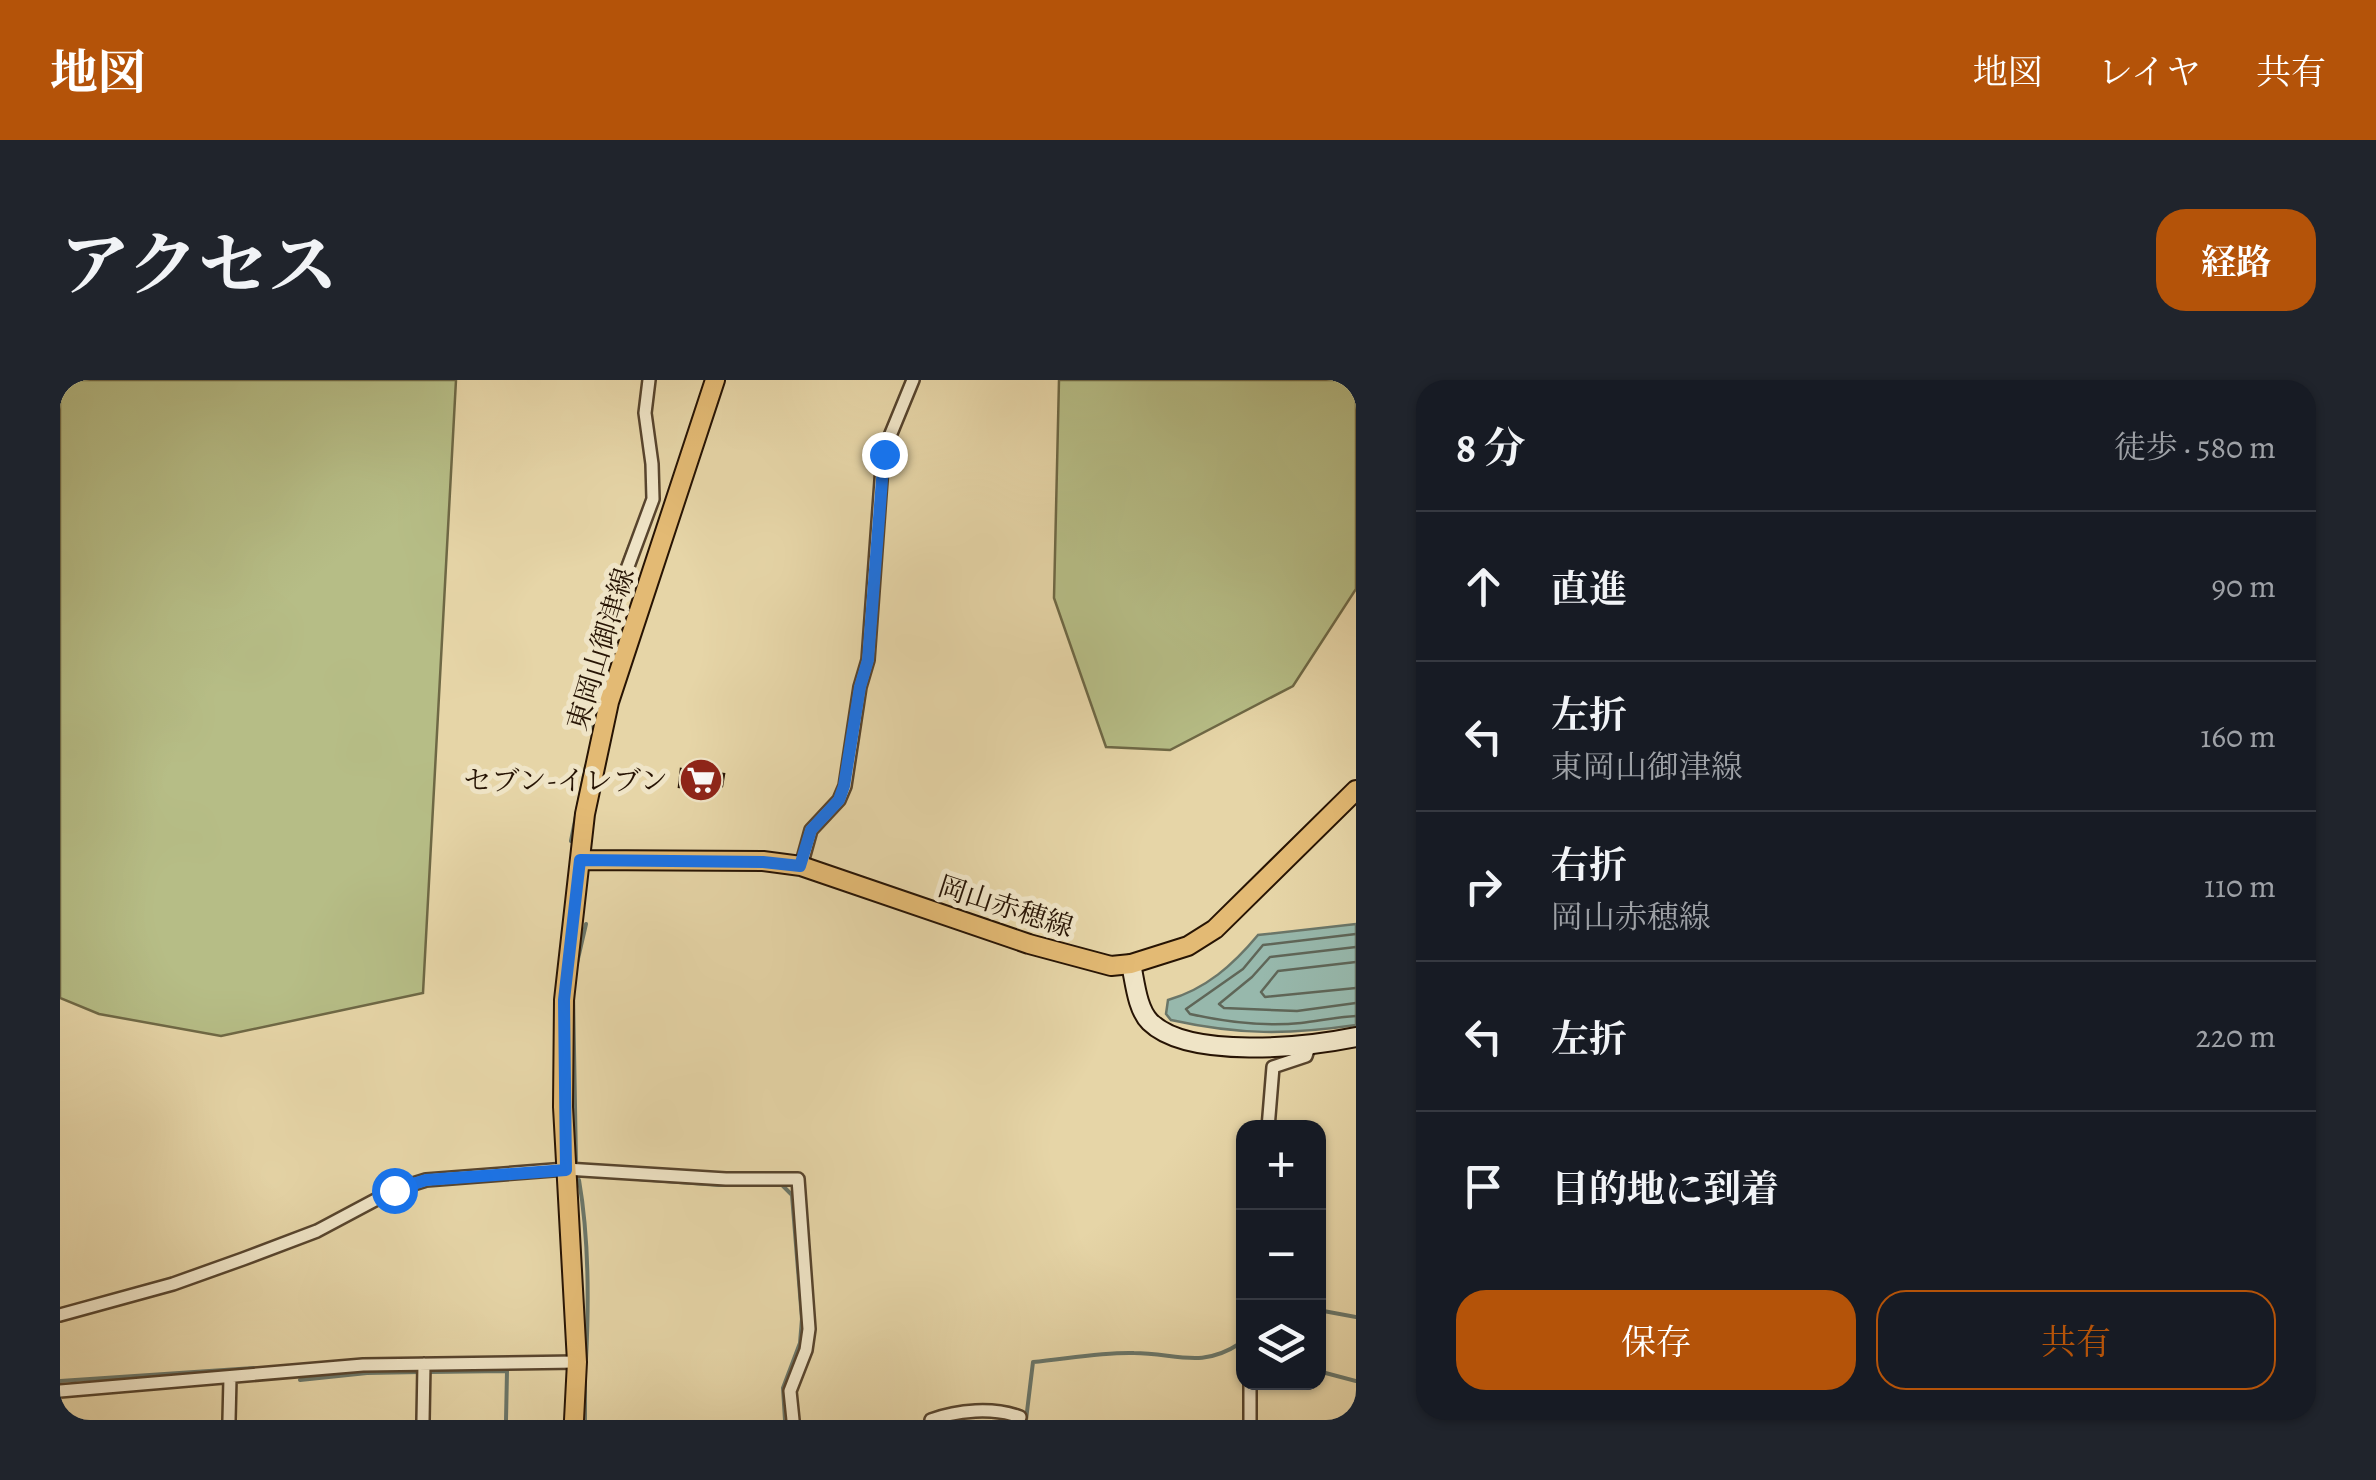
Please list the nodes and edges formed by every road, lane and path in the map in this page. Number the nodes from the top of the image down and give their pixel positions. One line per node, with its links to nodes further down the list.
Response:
1 (649, 380): 4 (street)
2 (715, 380): 4 (main road, 東岡山御津線)
3 (913, 380): 7 (street)
4 (610, 702): 6 (main road, 東岡山御津線)
5 (1356, 790): 8 (main road, 岡山赤穂線)
6 (580, 860): 7 (main road, 岡山赤穂線); 12 (main road, 東岡山御津線)
7 (800, 866): 8 (main road, 岡山赤穂線)
8 (1131, 964): 10 (street)
9 (1356, 1036): 10 (street)
10 (1310, 1044): 11 (street)
11 (1269, 1120)
12 (566, 1170): 13 (street); 14 (main road, 東岡山御津線); 22 (street)
13 (60, 1315)
14 (577, 1362): 15 (street); 21 (main road, 東岡山御津線)
15 (424, 1370): 16 (street); 20 (street)
16 (230, 1378): 18 (street); 19 (street)
17 (1250, 1390): 25 (street)
18 (60, 1391)
19 (230, 1420)
20 (424, 1420)
21 (574, 1420)
22 (793, 1420)
23 (931, 1420): 24 (street)
24 (1019, 1420)
25 (1250, 1420)

